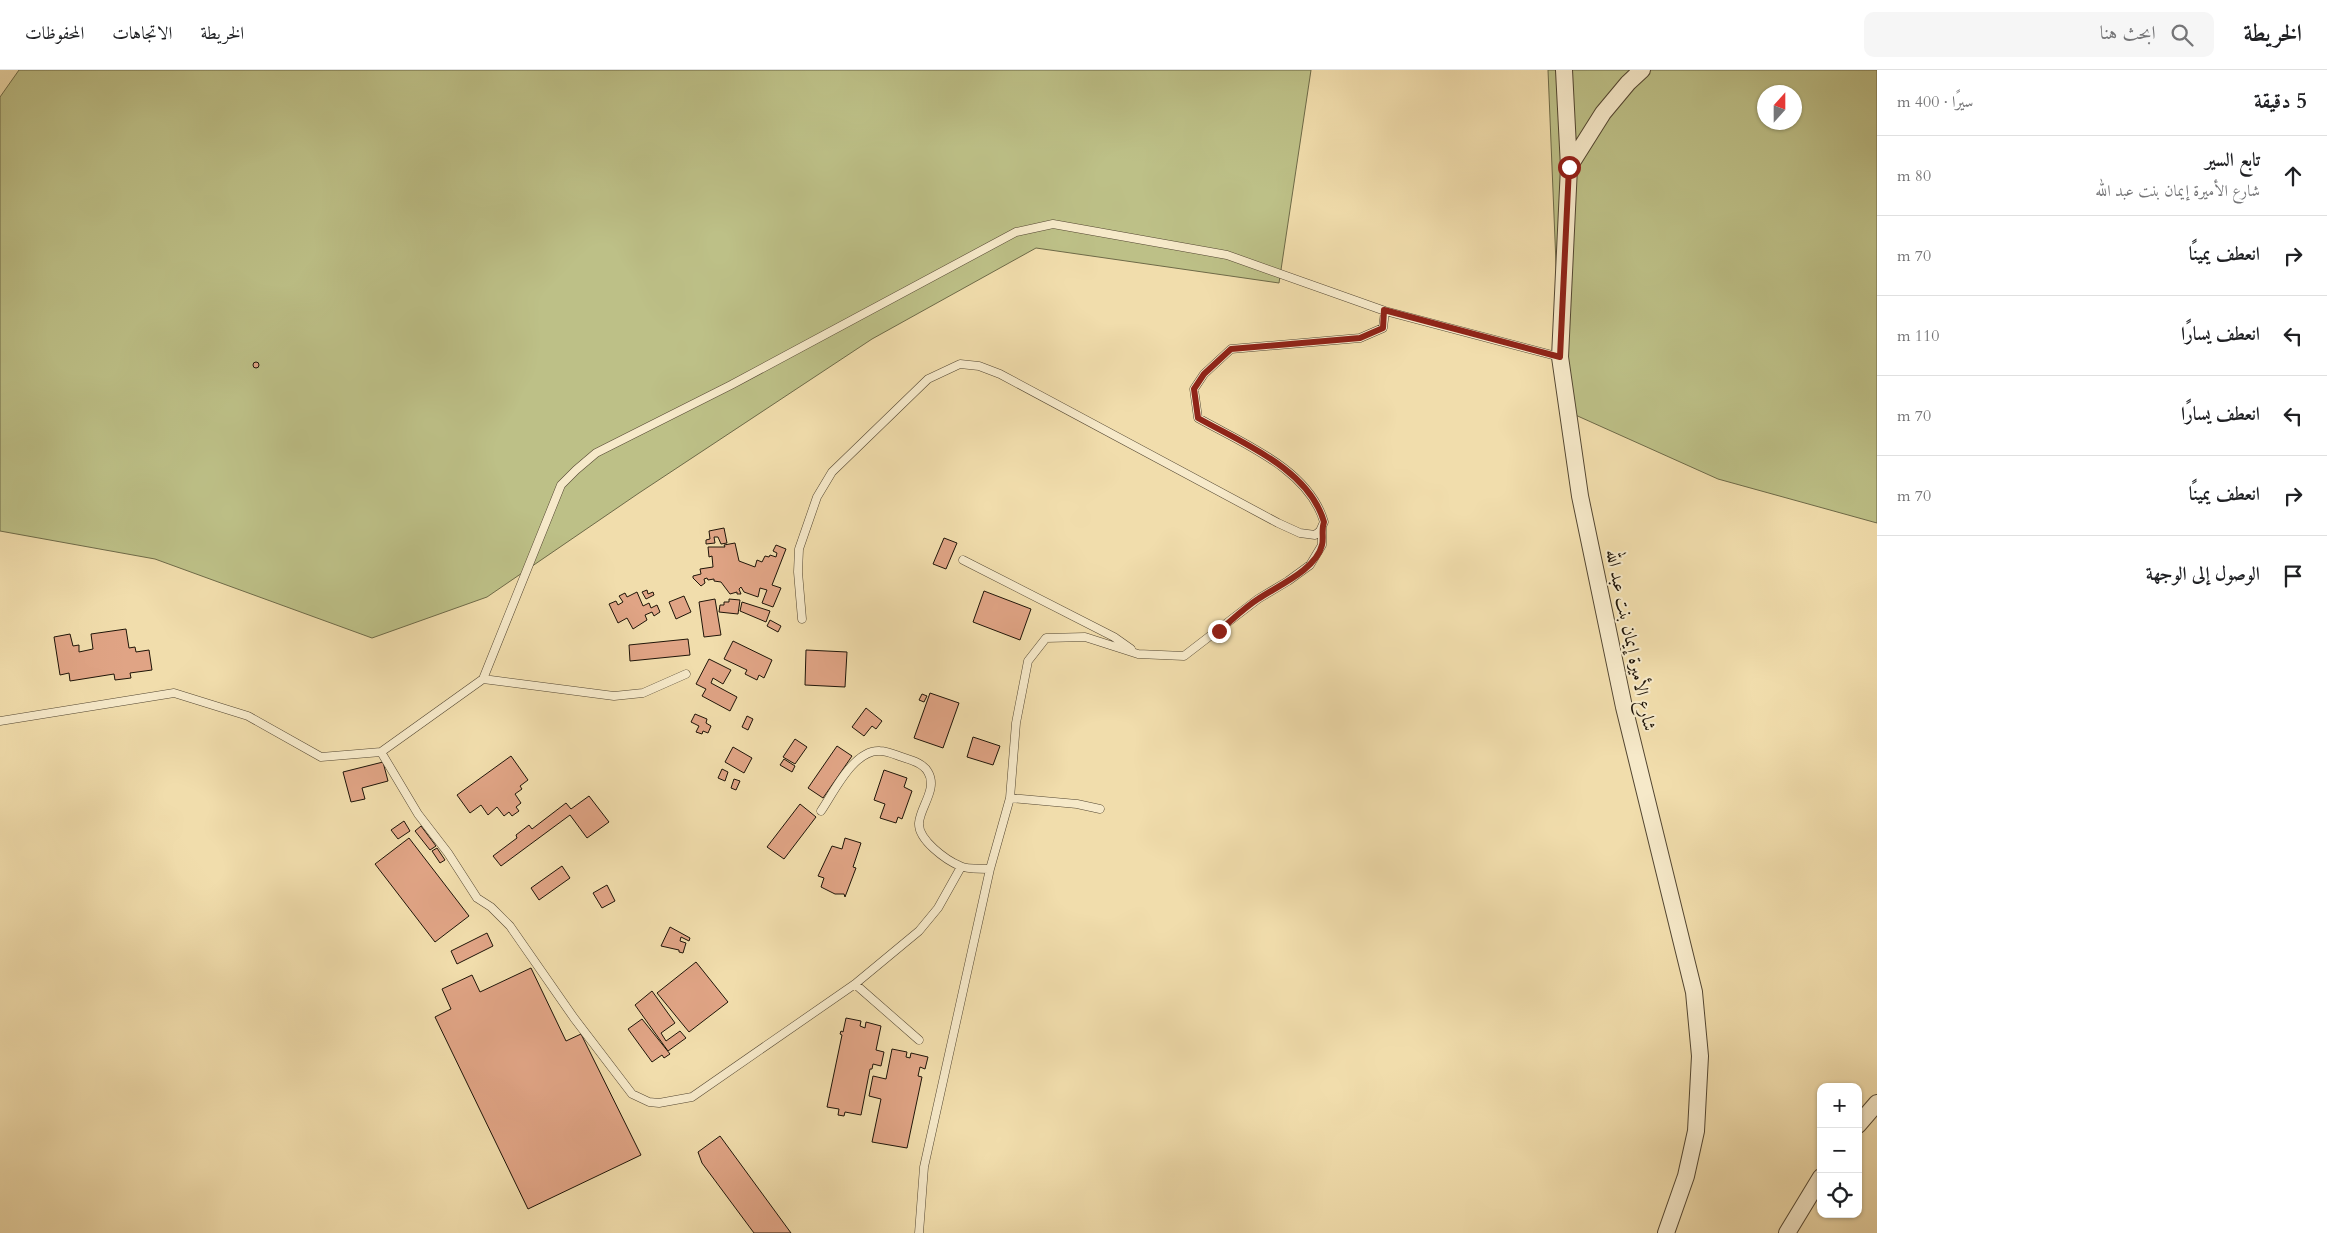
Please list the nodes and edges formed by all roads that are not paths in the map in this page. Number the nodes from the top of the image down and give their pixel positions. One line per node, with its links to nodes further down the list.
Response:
1 (1564, 70): 3 (street)
2 (1642, 70): 3 (street, شارع الأميرة إيمان بنت عبد الله)
3 (1569, 167): 5 (street, شارع الأميرة إيمان بنت عبد الله)
4 (1384, 310): 5 (lane); 6 (lane); 11 (lane)
5 (1560, 357): 25 (street, شارع الأميرة إيمان بنت عبد الله)
6 (1322, 527): 8 (lane); 9 (lane)
7 (963, 560): 9 (lane)
8 (802, 619)
9 (1138, 654): 14 (lane)
10 (686, 674): 11 (lane)
11 (483, 680): 13 (lane)
12 (0, 722): 13 (lane)
13 (381, 752): 19 (lane)
14 (1010, 798): 15 (lane); 18 (lane)
15 (1100, 809)
16 (821, 811): 17 (lane)
17 (961, 867): 18 (lane); 19 (lane)
18 (990, 869): 24 (lane)
19 (855, 984): 20 (lane)
20 (919, 1040)
21 (1877, 1103): 22 (street)
22 (1862, 1120)
23 (1817, 1184): 26 (street)
24 (920, 1233)
25 (1666, 1233)
26 (1787, 1233)

